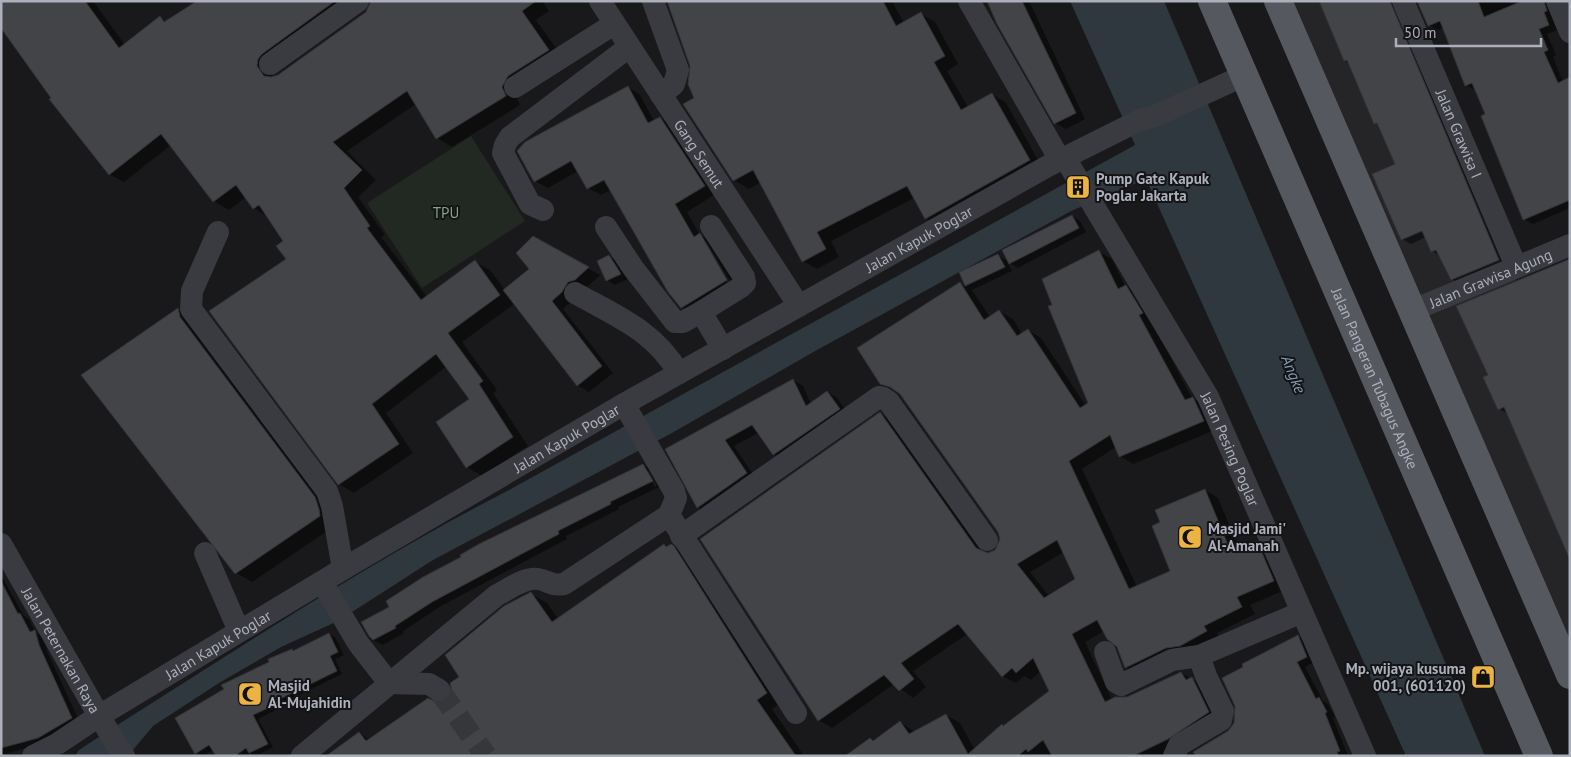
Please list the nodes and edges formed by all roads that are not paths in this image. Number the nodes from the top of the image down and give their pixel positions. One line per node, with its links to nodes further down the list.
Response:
1 (358, 1): 12 (street)
2 (600, 1): 9 (street, Gang Semut)
3 (653, 1): 15 (street)
4 (970, 1): 16 (street)
5 (1212, 1): 13 (main road, Jalan Pangeran Tubagus Angke)
6 (1278, 1): 25 (main road)
7 (1402, 1): 22 (street, Jalan Grawisa I)
8 (1557, 1): 10 (street)
9 (614, 24): 11 (street, Gang Semut); 14 (street)
10 (1570, 32)
11 (629, 47): 15 (street, Gang Semut); 17 (street)
12 (270, 64)
13 (1235, 80): 16 (street); 51 (main road, Jalan Pangeran Tubagus Angke)
14 (515, 87)
15 (662, 95): 24 (street, Gang Semut)
16 (1070, 161): 24 (street, Jalan Kapuk Poglar); 37 (street, Jalan Pesing Poglar)
17 (543, 210)
18 (711, 226): 26 (street)
19 (606, 227): 26 (street)
20 (218, 232): 35 (street)
21 (1570, 245): 22 (street, Jalan Grawisa Agung)
22 (1516, 266): 25 (street, Jalan Grawisa Agung)
23 (575, 294): 28 (street)
24 (799, 306): 27 (street, Jalan Kapuk Poglar)
25 (1412, 311): 41 (main road)
26 (701, 312): 27 (street)
27 (724, 349): 28 (street, Jalan Kapuk Poglar)
28 (679, 373): 29 (street, Jalan Kapuk Poglar)
29 (627, 411): 30 (street); 35 (street, Jalan Kapuk Poglar)
30 (669, 515): 31 (street); 42 (street)
31 (681, 536): 32 (street); 44 (street)
32 (987, 540)
33 (1, 544): 45 (street, Jalan Peternakan Raya)
34 (205, 553): 38 (street)
35 (342, 569): 36 (street, Jalan Kapuk Poglar)
36 (324, 587): 38 (street, Jalan Kapuk Poglar); 42 (street)
37 (1302, 612): 40 (street); 50 (street, Jalan Pesing Poglar)
38 (239, 632): 45 (street, Jalan Kapuk Poglar)
39 (1105, 652): 40 (street)
40 (1199, 656): 49 (street)
41 (1567, 661)
42 (389, 683): 43 (street); 48 (street)
43 (439, 690)
44 (796, 713)
45 (104, 724): 46 (street, Jalan Kapuk Poglar); 47 (street, Jalan Peternakan Raya)
46 (33, 756)
47 (124, 756)
48 (302, 756)
49 (1174, 756)
50 (1365, 756)
51 (1538, 756)

